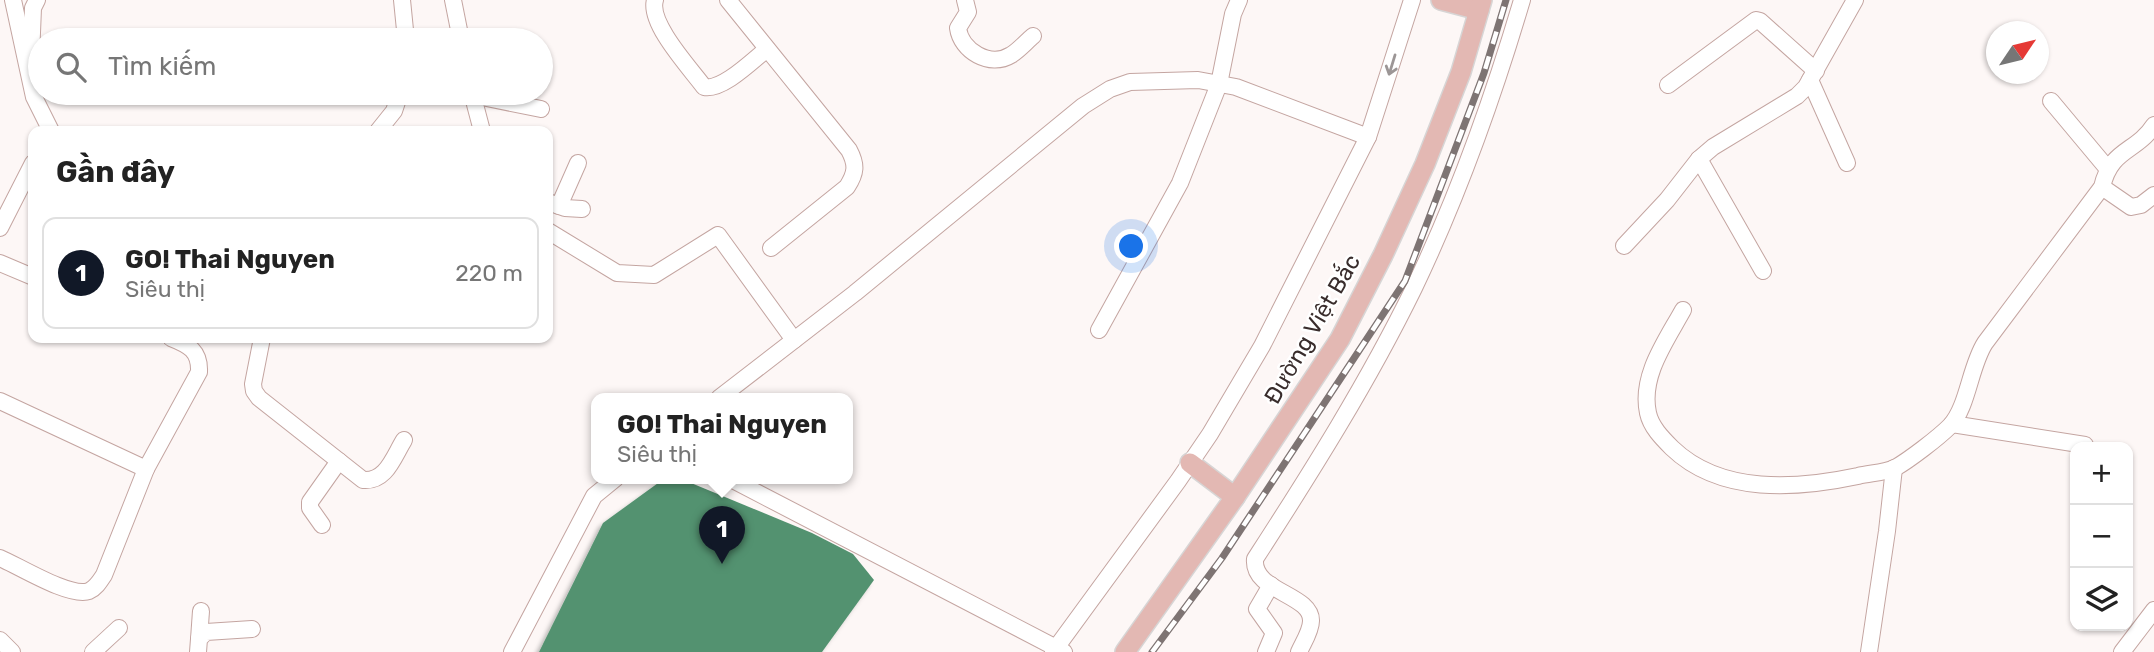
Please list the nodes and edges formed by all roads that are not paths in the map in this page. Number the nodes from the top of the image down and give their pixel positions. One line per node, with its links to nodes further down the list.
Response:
1 (13, 0): 19 (street)
2 (37, 0): 14 (street)
3 (402, 0): 15 (street)
4 (453, 0): 16 (street)
5 (655, 0): 18 (street)
6 (729, 0): 18 (street)
7 (965, 0): 17 (street)
8 (1239, 0): 21 (street)
9 (1412, 0): 33 (street, one-way to 33)
10 (1441, 0): 13 (main road)
11 (1522, 0): 72 (street)
12 (1855, 0): 20 (street)
13 (1480, 5): 69 (main road, Đường Việt Bắc)
14 (32, 28)
15 (405, 28)
16 (459, 28)
17 (1033, 36)
18 (767, 49): 47 (street)
19 (28, 68)
20 (1813, 76): 22 (street); 34 (street); 36 (street)
21 (1219, 84): 33 (street); 52 (street); 53 (street)
22 (1668, 85)
23 (2051, 102): 37 (street)
24 (38, 105): 30 (street)
25 (396, 105): 31 (street)
26 (475, 105): 32 (street)
27 (523, 105): 28 (street)
28 (541, 109)
29 (2154, 125): 37 (street)
30 (48, 126)
31 (382, 126)
32 (481, 126)
33 (1368, 137): 62 (street)
34 (1699, 159): 46 (street); 49 (street)
35 (578, 163): 41 (street)
36 (1847, 163)
37 (2107, 168): 39 (street)
38 (28, 173): 44 (street)
39 (2102, 187): 40 (street); 58 (street)
40 (2154, 195)
41 (553, 202)
42 (553, 205): 43 (street)
43 (582, 209)
44 (0, 228)
45 (553, 234): 53 (street)
46 (1625, 246)
47 (771, 248)
48 (0, 263): 50 (street)
49 (1763, 271)
50 (28, 275)
51 (1684, 310): 63 (street)
52 (1099, 330)
53 (794, 340): 56 (street)
54 (183, 343): 64 (street)
55 (261, 343): 61 (street)
56 (725, 393)
57 (0, 401): 64 (street)
58 (1952, 424): 60 (street); 63 (street)
59 (404, 440): 61 (street)
60 (2070, 443)
61 (339, 461): 70 (street)
62 (1190, 463): 69 (main road); 79 (street)
63 (1894, 468): 86 (street)
64 (146, 469): 71 (street)
65 (595, 484): 68 (street)
66 (609, 484): 68 (street)
67 (740, 484): 79 (street)
68 (594, 496): 82 (street)
69 (1235, 497): 83 (main road, Đường Việt Bắc)
70 (322, 525)
71 (0, 558)
72 (1271, 585): 84 (street); 85 (street)
73 (201, 611): 78 (street)
74 (2154, 611): 87 (street)
75 (119, 628): 81 (street)
76 (252, 629): 78 (street)
77 (0, 640): 80 (street)
78 (199, 646)
79 (1058, 651)
80 (12, 652)
81 (93, 652)
82 (513, 652)
83 (1125, 652)
84 (1266, 652)
85 (1298, 652)
86 (1869, 652)
87 (2122, 652)

